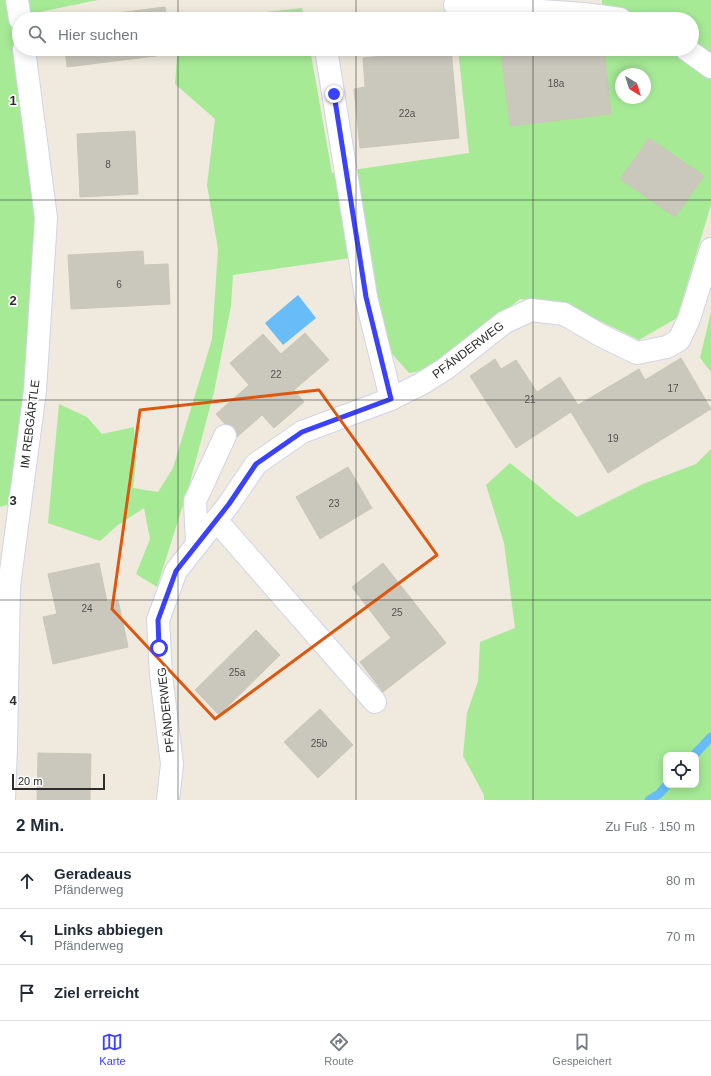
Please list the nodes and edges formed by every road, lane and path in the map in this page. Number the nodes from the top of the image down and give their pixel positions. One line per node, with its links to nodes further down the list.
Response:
1 (17, 0): 3 (street)
2 (455, 5): 4 (street)
3 (19, 12)
4 (555, 12)
5 (25, 56): 15 (street, IM REBGÄRTLE)
6 (327, 56): 10 (street)
7 (696, 56): 8 (street)
8 (711, 67)
9 (711, 249): 10 (street, PFÄNDERWEG)
10 (391, 399): 12 (street, PFÄNDERWEG)
11 (225, 436): 13 (street)
12 (216, 520): 13 (street, PFÄNDERWEG); 14 (street)
13 (197, 543): 16 (street, PFÄNDERWEG)
14 (375, 702)
15 (4, 800)
16 (168, 800)

